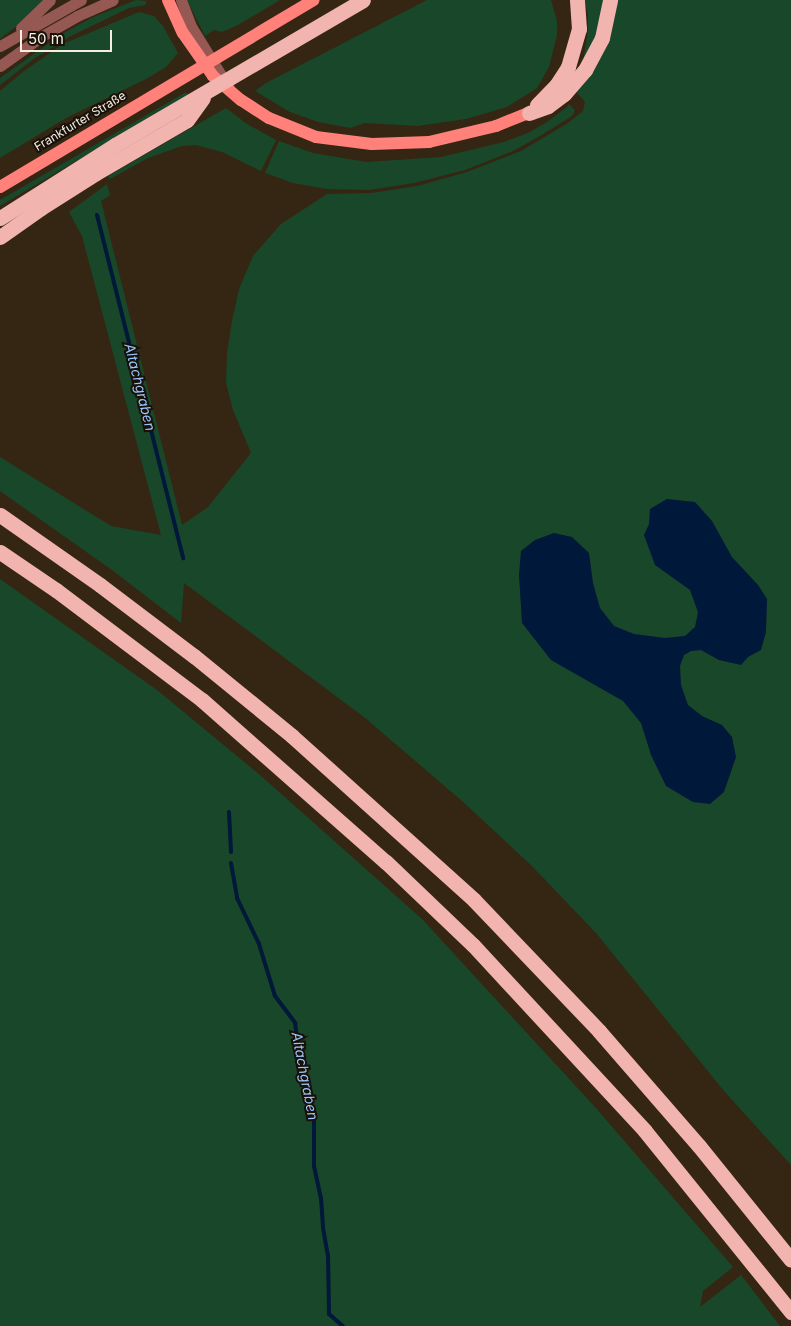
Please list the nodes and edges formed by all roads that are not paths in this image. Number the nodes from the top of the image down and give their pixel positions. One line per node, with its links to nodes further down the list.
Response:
1 (50, 0): 9 (street)
2 (81, 0): 9 (street)
3 (113, 0): 10 (street)
4 (314, 0): 13 (main road, Frankfurter Straße)
5 (363, 0): 11 (highway)
6 (577, 0): 12 (highway)
7 (610, 0): 12 (highway)
8 (171, 1): 12 (main road)
9 (1, 45)
10 (0, 66)
11 (207, 93): 14 (highway); 15 (highway)
12 (530, 113)
13 (0, 187)
14 (0, 218)
15 (0, 237)
16 (0, 515): 18 (highway)
17 (0, 552): 19 (highway)
18 (791, 1260)
19 (791, 1312)

